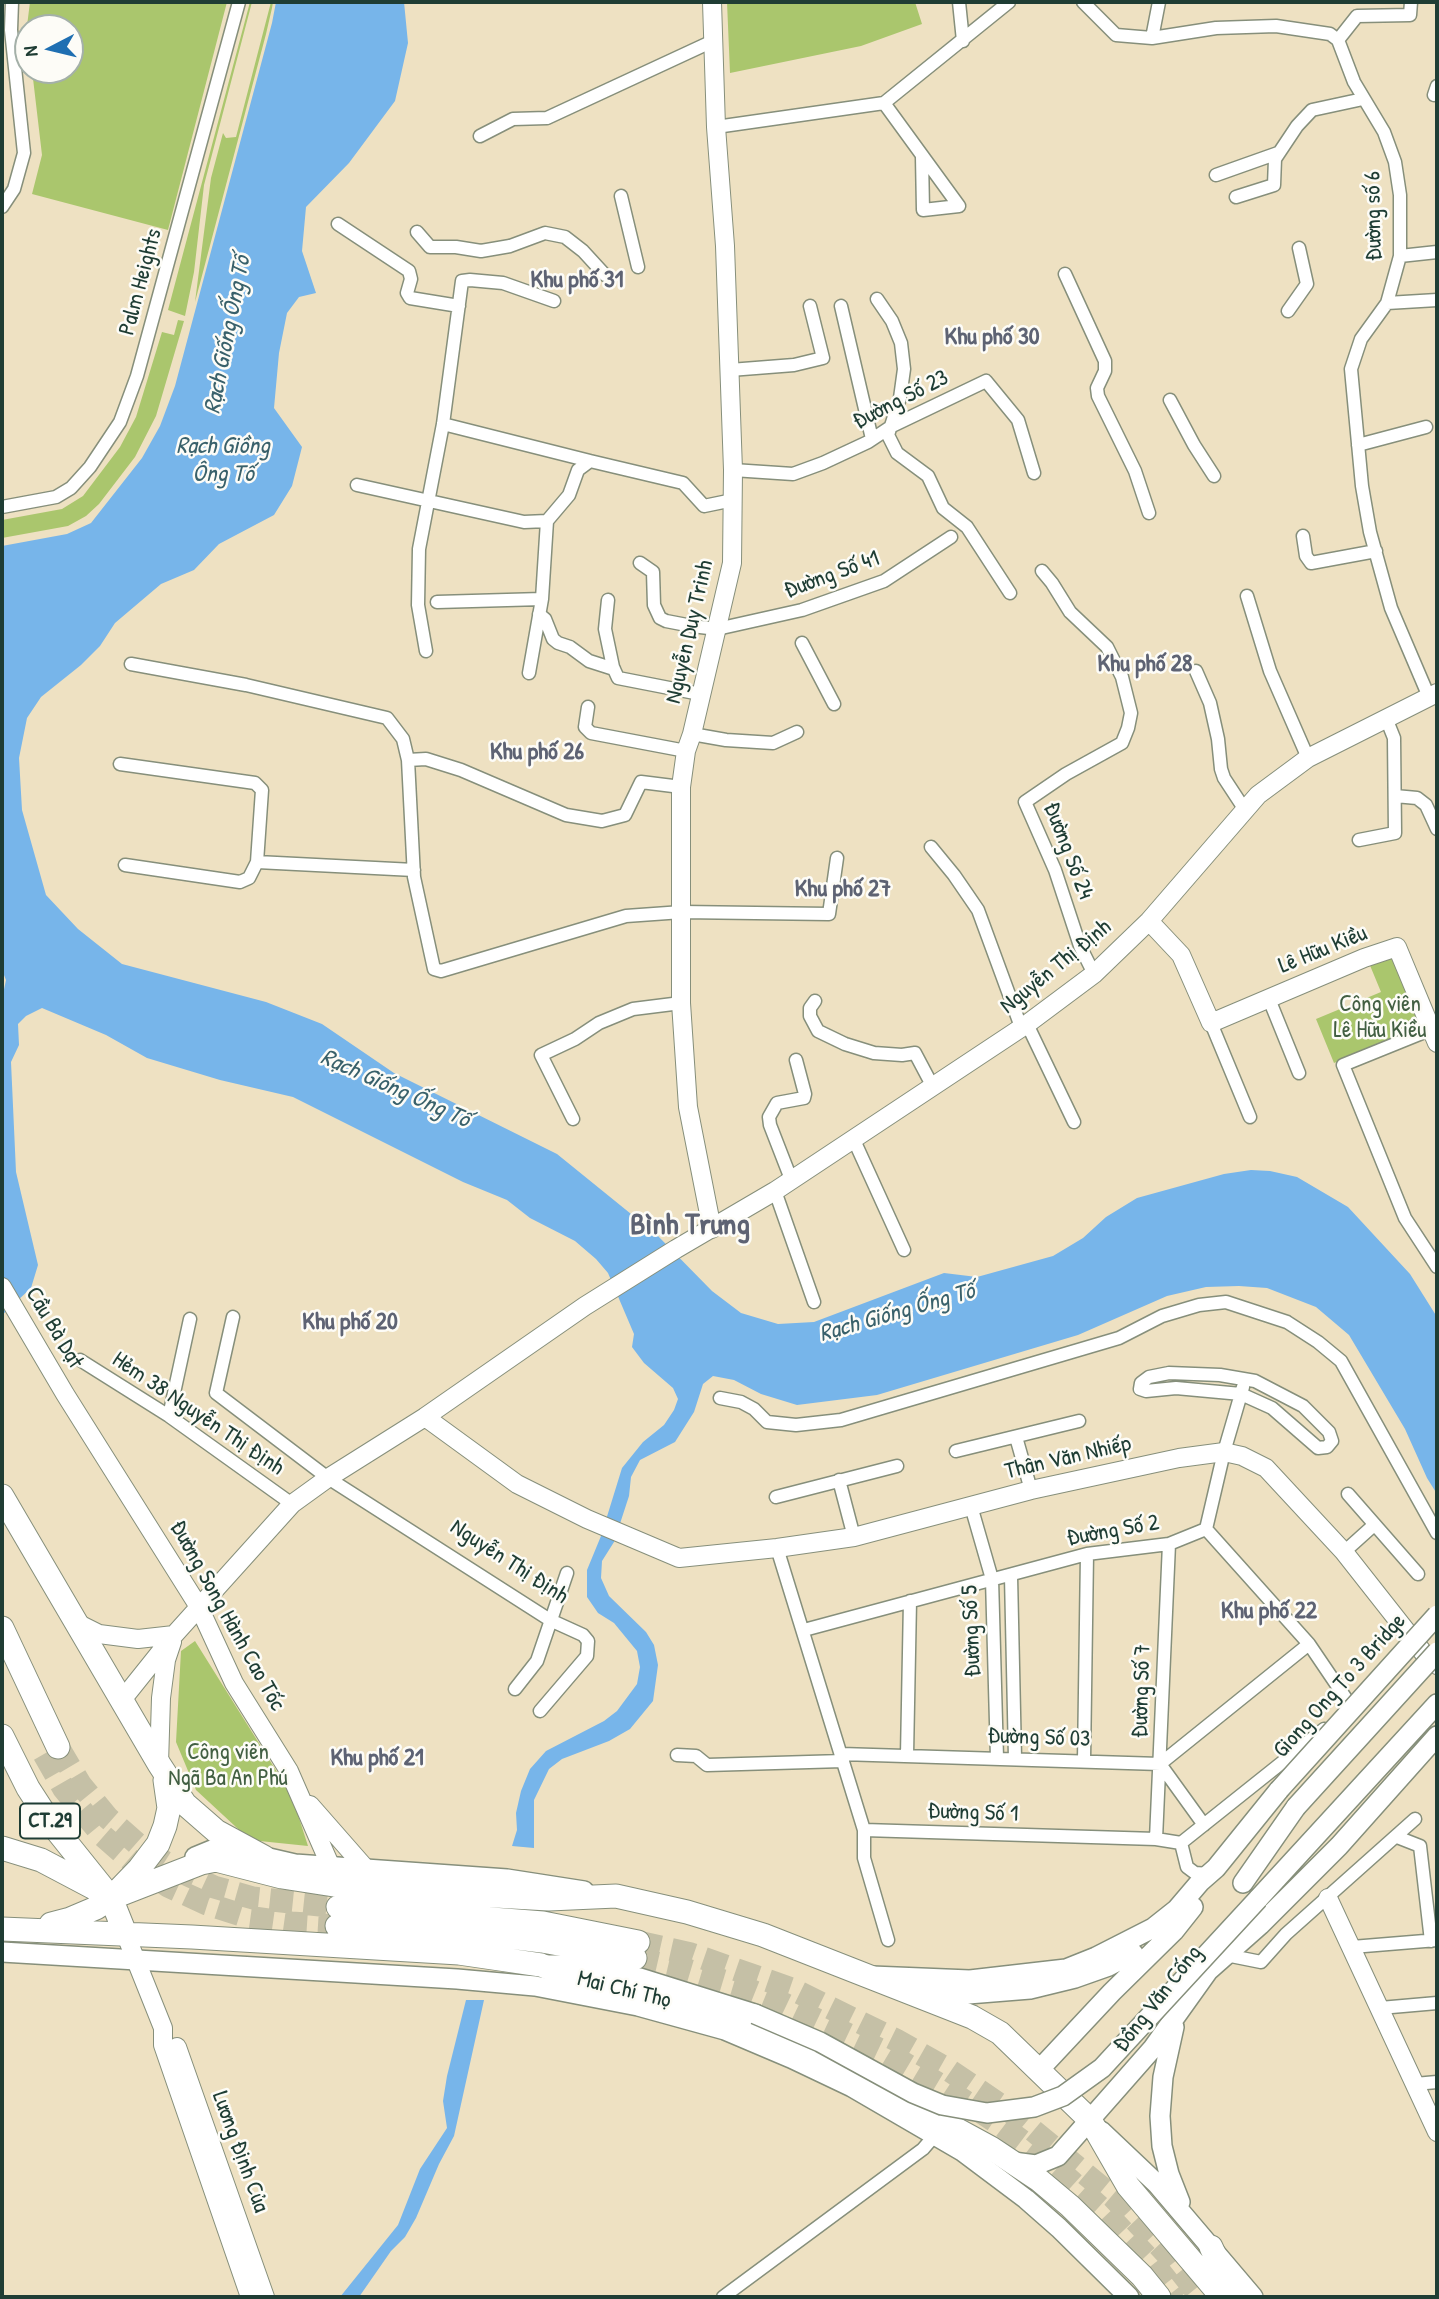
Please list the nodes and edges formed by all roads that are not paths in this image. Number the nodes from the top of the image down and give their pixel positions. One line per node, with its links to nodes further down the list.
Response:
1 (12, 2): 22 (street)
2 (239, 2): 53 (street, Palm Heights)
3 (712, 2): 11 (main road, Nguyễn Duy Trinh)
4 (959, 2): 12 (street)
5 (1009, 2): 12 (street)
6 (1083, 2): 9 (street)
7 (1158, 2): 9 (street)
8 (1411, 2): 10 (street)
9 (1152, 38): 10 (street)
10 (1338, 40): 13 (street, Đường số 6)
11 (713, 41): 15 (main road, Nguyễn Duy Trinh); 16 (street)
12 (963, 41): 14 (street)
13 (1363, 99): 17 (street); 27 (street, Đường số 6)
14 (884, 103): 15 (street); 18 (street)
15 (716, 127): 39 (main road, Nguyễn Duy Trinh)
16 (480, 136)
17 (1278, 153): 19 (street); 21 (street)
18 (922, 157)
19 (1216, 175)
20 (621, 196): 28 (street)
21 (1236, 197)
22 (2, 207)
23 (338, 225): 35 (street)
24 (417, 232): 30 (street)
25 (1298, 248): 38 (street)
26 (1437, 252): 27 (street)
27 (1400, 256): 34 (street, Đường số 6)
28 (638, 267)
29 (1065, 274): 54 (street)
30 (605, 275)
31 (877, 299): 42 (street)
32 (1437, 300): 34 (street)
33 (554, 301): 35 (street)
34 (1387, 303): 45 (street, Đường số 6)
35 (459, 306): 41 (street)
36 (810, 306): 39 (street)
37 (841, 306): 44 (street)
38 (1288, 311)
39 (730, 370): 47 (main road, Nguyễn Duy Trinh)
40 (1170, 400): 49 (street)
41 (443, 424): 46 (street); 51 (street)
42 (892, 426): 44 (street, Đường Số 23); 48 (street, Đường Số 23); 61 (street)
43 (1426, 427): 45 (street)
44 (872, 439): 47 (street, Đường Số 23)
45 (1358, 445): 58 (street, Đường số 6)
46 (590, 461): 52 (street); 55 (street)
47 (733, 470): 52 (main road, Nguyễn Duy Trinh)
48 (1034, 473)
49 (1214, 475)
50 (357, 485): 51 (street)
51 (429, 500): 55 (street); 69 (street)
52 (733, 500): 67 (main road, Nguyễn Duy Trinh)
53 (2, 508)
54 (1149, 513)
55 (547, 521): 63 (street)
56 (1303, 536): 58 (street)
57 (951, 537): 67 (street, Đường Số 41)
58 (1376, 551): 75 (street, Đường số 6)
59 (640, 563): 67 (street)
60 (1042, 571): 96 (street, Đường Số 24)
61 (1010, 593)
62 (1247, 596): 81 (street)
63 (542, 599): 65 (street); 66 (street)
64 (608, 600): 71 (street)
65 (437, 602)
66 (539, 614): 71 (street); 73 (street)
67 (717, 629): 74 (main road, Nguyễn Duy Trinh)
68 (802, 643): 76 (street)
69 (426, 651)
70 (131, 664): 82 (street)
71 (614, 670): 74 (street)
72 (1196, 671): 86 (street)
73 (529, 673)
74 (700, 694): 80 (main road, Nguyễn Duy Trinh)
75 (1433, 695): 78 (main road, Nguyễn Thị Định)
76 (834, 704)
77 (589, 707): 80 (street)
78 (1386, 718): 81 (main road, Nguyễn Thị Định); 85 (street)
79 (797, 732): 80 (street)
80 (689, 742): 84 (main road, Nguyễn Duy Trinh)
81 (1308, 758): 86 (main road, Nguyễn Thị Định)
82 (408, 760): 84 (street); 93 (street)
83 (120, 764): 91 (street)
84 (681, 787): 94 (main road, Nguyễn Duy Trinh)
85 (1395, 796): 87 (street); 88 (street)
86 (1245, 810): 95 (main road, Nguyễn Thị Định)
87 (1437, 829)
88 (1359, 840)
89 (931, 847): 101 (street)
90 (837, 858): 94 (street)
91 (257, 862): 92 (street); 93 (street)
92 (125, 865)
93 (414, 870): 94 (street)
94 (682, 912): 99 (main road, Nguyễn Duy Trinh)
95 (1149, 921): 96 (main road, Nguyễn Thị Định); 100 (main road)
96 (1094, 974): 101 (main road, Nguyễn Thị Định)
97 (1269, 999): 100 (main road, Lê Hữu Kiều); 102 (main road, Lê Hữu Kiều); 104 (street)
98 (815, 1001): 105 (street)
99 (681, 1003): 107 (street); 112 (main road, Nguyễn Duy Trinh)
100 (1211, 1023): 106 (street)
101 (1024, 1026): 105 (main road, Nguyễn Thị Định); 108 (street)
102 (1434, 1036): 114 (street)
103 (796, 1060): 110 (street)
104 (1299, 1073)
105 (933, 1087): 109 (main road, Nguyễn Thị Định)
106 (1250, 1117)
107 (573, 1119)
108 (1074, 1122)
109 (853, 1138): 110 (main road, Nguyễn Thị Định); 113 (street)
110 (790, 1179): 111 (main road, Nguyễn Thị Định)
111 (775, 1191): 112 (main road, Nguyễn Thị Định); 116 (street)
112 (712, 1229): 125 (main road, Nguyễn Thị Định)
113 (904, 1251)
114 (1437, 1267)
115 (2, 1287): 121 (main road, Cầu Bà Dạt)
116 (814, 1302)
117 (233, 1317): 131 (street, Nguyễn Thị Định)
118 (190, 1319): 124 (street)
119 (80, 1360): 124 (street, Hẻm 38 Nguyễn Thị Định)
120 (1246, 1378): 122 (street); 122 (street); 122 (street)
121 (65, 1394): 152 (main road, Đường Song Hành Cao Tốc)
122 (1241, 1394): 129 (street)
123 (720, 1398): 141 (street)
124 (169, 1416): 137 (street, Hẻm 38 Nguyễn Thị Định)
125 (425, 1417): 131 (main road); 144 (main road, Thân Văn Nhiếp)
126 (1079, 1421): 127 (street)
127 (1016, 1437): 128 (street); 133 (street)
128 (956, 1451)
129 (1224, 1452): 133 (main road, Thân Văn Nhiếp); 140 (street); 145 (main road, Thân Văn Nhiếp)
130 (897, 1466): 132 (street)
131 (328, 1478): 137 (main road); 154 (street, Nguyễn Thị Định)
132 (839, 1480): 136 (street); 142 (street)
133 (1031, 1490): 138 (main road, Thân Văn Nhiếp)
134 (1348, 1494): 139 (street)
135 (2, 1496): 155 (highway)
136 (776, 1497)
137 (292, 1504): 152 (main road)
138 (971, 1506): 142 (main road, Thân Văn Nhiếp); 150 (street, Đường Số 5)
139 (1374, 1525): 145 (street); 148 (street)
140 (1206, 1529): 143 (street, Đường Số 2); 161 (street)
141 (1437, 1533)
142 (854, 1536): 144 (main road, Thân Văn Nhiếp)
143 (1169, 1544): 146 (street, Đường Số 2); 179 (street, Đường Số 7)
144 (777, 1548): 158 (street)
145 (1344, 1552): 160 (main road, Thân Văn Nhiếp)
146 (1087, 1554): 149 (street, Đường Số 2); 177 (street)
147 (567, 1573): 154 (street)
148 (1418, 1574)
149 (1011, 1576): 150 (street, Đường Số 2); 176 (street)
150 (992, 1579): 151 (street, Đường Số 2); 175 (street, Đường Số 5)
151 (910, 1601): 158 (street, Đường Số 2); 173 (street)
152 (199, 1607): 159 (main road); 180 (main road, Đường Song Hành Cao Tốc)
153 (1437, 1615): 160 (street); 181 (main road, Giong Ong To 3 Bridge, bridge)
154 (550, 1620): 165 (street); 169 (street, Nguyễn Thị Định)
155 (77, 1623): 159 (main road); 166 (highway)
156 (1437, 1627): 181 (main road, Giong Ong To 3 Bridge)
157 (2, 1628): 163 (highway)
158 (804, 1630): 174 (street)
159 (174, 1635): 166 (main road); 178 (main road)
160 (1415, 1639): 164 (main road, Thân Văn Nhiếp); 168 (street)
161 (1309, 1644): 168 (street); 179 (street)
162 (1437, 1652): 181 (main road, bridge)
163 (2, 1665)
164 (1437, 1665)
165 (514, 1689)
166 (122, 1700): 178 (highway)
167 (1437, 1704): 209 (main road, bridge)
168 (1351, 1706): 182 (street)
169 (540, 1711)
170 (2, 1736): 196 (highway, CT.29)
171 (1437, 1736): 206 (main road, Đồng Văn Cống)
172 (677, 1755): 174 (street, Đường Số 03)
173 (907, 1755): 174 (street, Đường Số 03); 175 (street, Đường Số 03)
174 (842, 1757): 183 (street)
175 (997, 1758): 176 (street, Đường Số 03)
176 (1015, 1758): 177 (street, Đường Số 03)
177 (1084, 1760): 179 (street, Đường Số 03)
178 (159, 1764): 189 (highway); 196 (highway)
179 (1160, 1764): 182 (street); 185 (street, Đường Số 7)
180 (298, 1792): 190 (main road, Đường Song Hành Cao Tốc); 191 (main road, Đường Song Hành Cao Tốc)
181 (1286, 1797): 193 (main road); 194 (main road); 200 (main road, Đồng Văn Cống)
182 (1204, 1825): 186 (street)
183 (864, 1830): 185 (street, Đường Số 1); 202 (street)
184 (1397, 1837): 187 (street); 187 (street); 197 (street)
185 (1156, 1839): 186 (street, Đường Số 1)
186 (1181, 1843): 193 (street)
187 (1420, 1846): 203 (street)
188 (2, 1849): 196 (highway)
189 (264, 1857): 190 (main road); 192 (main road)
190 (331, 1867): 191 (main road)
191 (367, 1870): 195 (main road)
192 (168, 1875): 195 (highway); 196 (highway)
193 (1205, 1878): 210 (main road)
194 (1244, 1882)
195 (616, 1896): 210 (highway)
196 (111, 1898): 199 (highway); 201 (highway)
197 (1328, 1898): 204 (main road); 206 (street)
198 (338, 1916): 205 (highway)
199 (11, 1929): 201 (highway, Mai Chí Thọ)
200 (1174, 1931): 211 (main road); 216 (main road, Đồng Văn Cống)
201 (125, 1933): 208 (main road, Lương Định Của); 209 (highway, Mai Chí Thọ)
202 (888, 1940)
203 (1434, 1941): 204 (street)
204 (1352, 1947): 213 (main road)
205 (636, 1950)
206 (1228, 1951): 214 (main road, Đồng Văn Cống)
207 (2, 1952): 208 (main road, Mai Chí Thọ)
208 (135, 1959): 215 (main road, Lương Định Của); 221 (main road, Mai Chí Thọ)
209 (541, 1965): 222 (highway, Mai Chí Thọ)
210 (864, 1976): 211 (highway)
211 (899, 1989): 216 (highway)
212 (1437, 2003): 213 (street)
213 (1380, 2008): 218 (main road)
214 (1178, 2013): 219 (main road, Đồng Văn Cống); 223 (main road)
215 (163, 2028): 225 (main road, Lương Định Của); 226 (main road, Lương Định Của)
216 (1039, 2070): 219 (highway)
217 (1437, 2082): 218 (street)
218 (1415, 2084): 220 (main road)
219 (1090, 2120): 222 (main road, Đồng Văn Cống); 223 (main road); 230 (highway)
220 (1437, 2132)
221 (929, 2142): 227 (street); 228 (main road, Mai Chí Thọ)
222 (1013, 2162): 229 (highway, Mai Chí Thọ)
223 (1187, 2219): 224 (main road)
224 (1211, 2247): 231 (highway); 232 (main road)
225 (250, 2297)
226 (265, 2297)
227 (723, 2297)
228 (1129, 2297)
229 (1159, 2297)
230 (1222, 2297)
231 (1234, 2297)
232 (1253, 2297)

